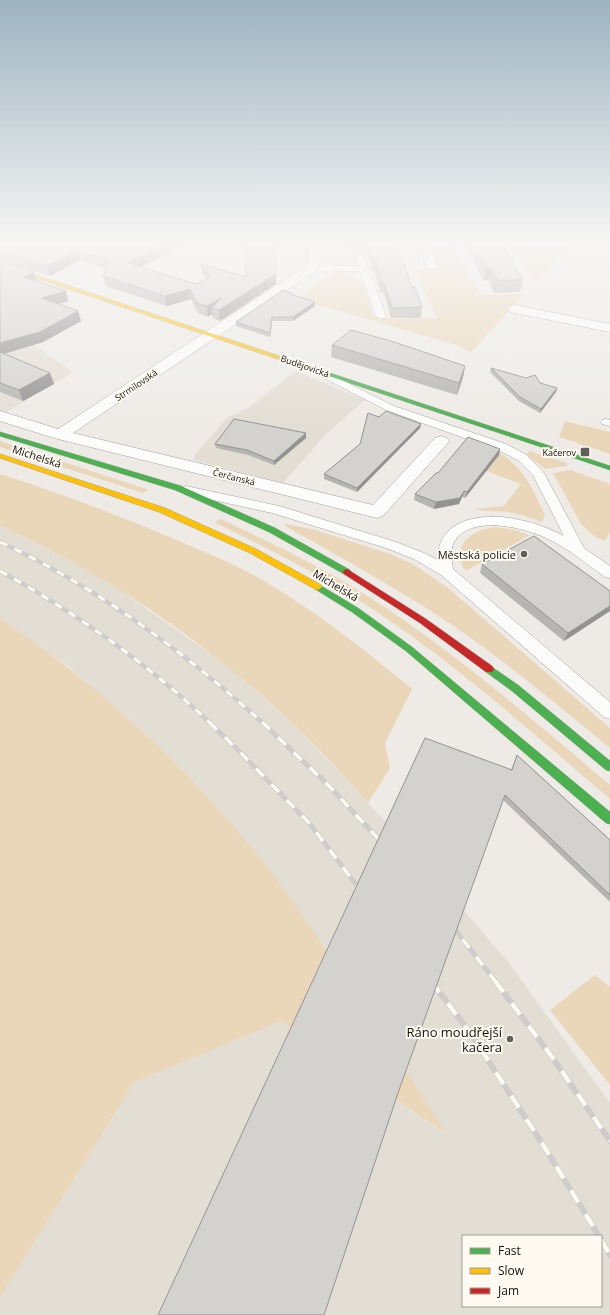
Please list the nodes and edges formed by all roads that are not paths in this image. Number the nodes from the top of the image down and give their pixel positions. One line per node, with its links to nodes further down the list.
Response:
1 (120, 304): 7 (main road, Budějovická)
2 (257, 304): 7 (street, Strmilovská)
3 (377, 304): 5 (lane)
4 (515, 309): 6 (street)
5 (381, 316)
6 (610, 328)
7 (211, 335): 8 (main road, Budějovická); 11 (street, Strmilovská)
8 (321, 372): 14 (main road, Budějovická); 16 (lane)
9 (0, 416): 11 (street, Čerčanská)
10 (0, 434): 15 (main road, Michelská)
11 (60, 435): 12 (street, Čerčanská)
12 (441, 441)
13 (0, 456): 21 (main road, Michelská)
14 (610, 468)
15 (178, 488): 17 (lane); 20 (main road, Michelská)
16 (578, 550): 17 (lane); 18 (lane)
17 (446, 571): 19 (lane)
18 (610, 573)
19 (610, 712)
20 (610, 767)
21 (610, 819)

